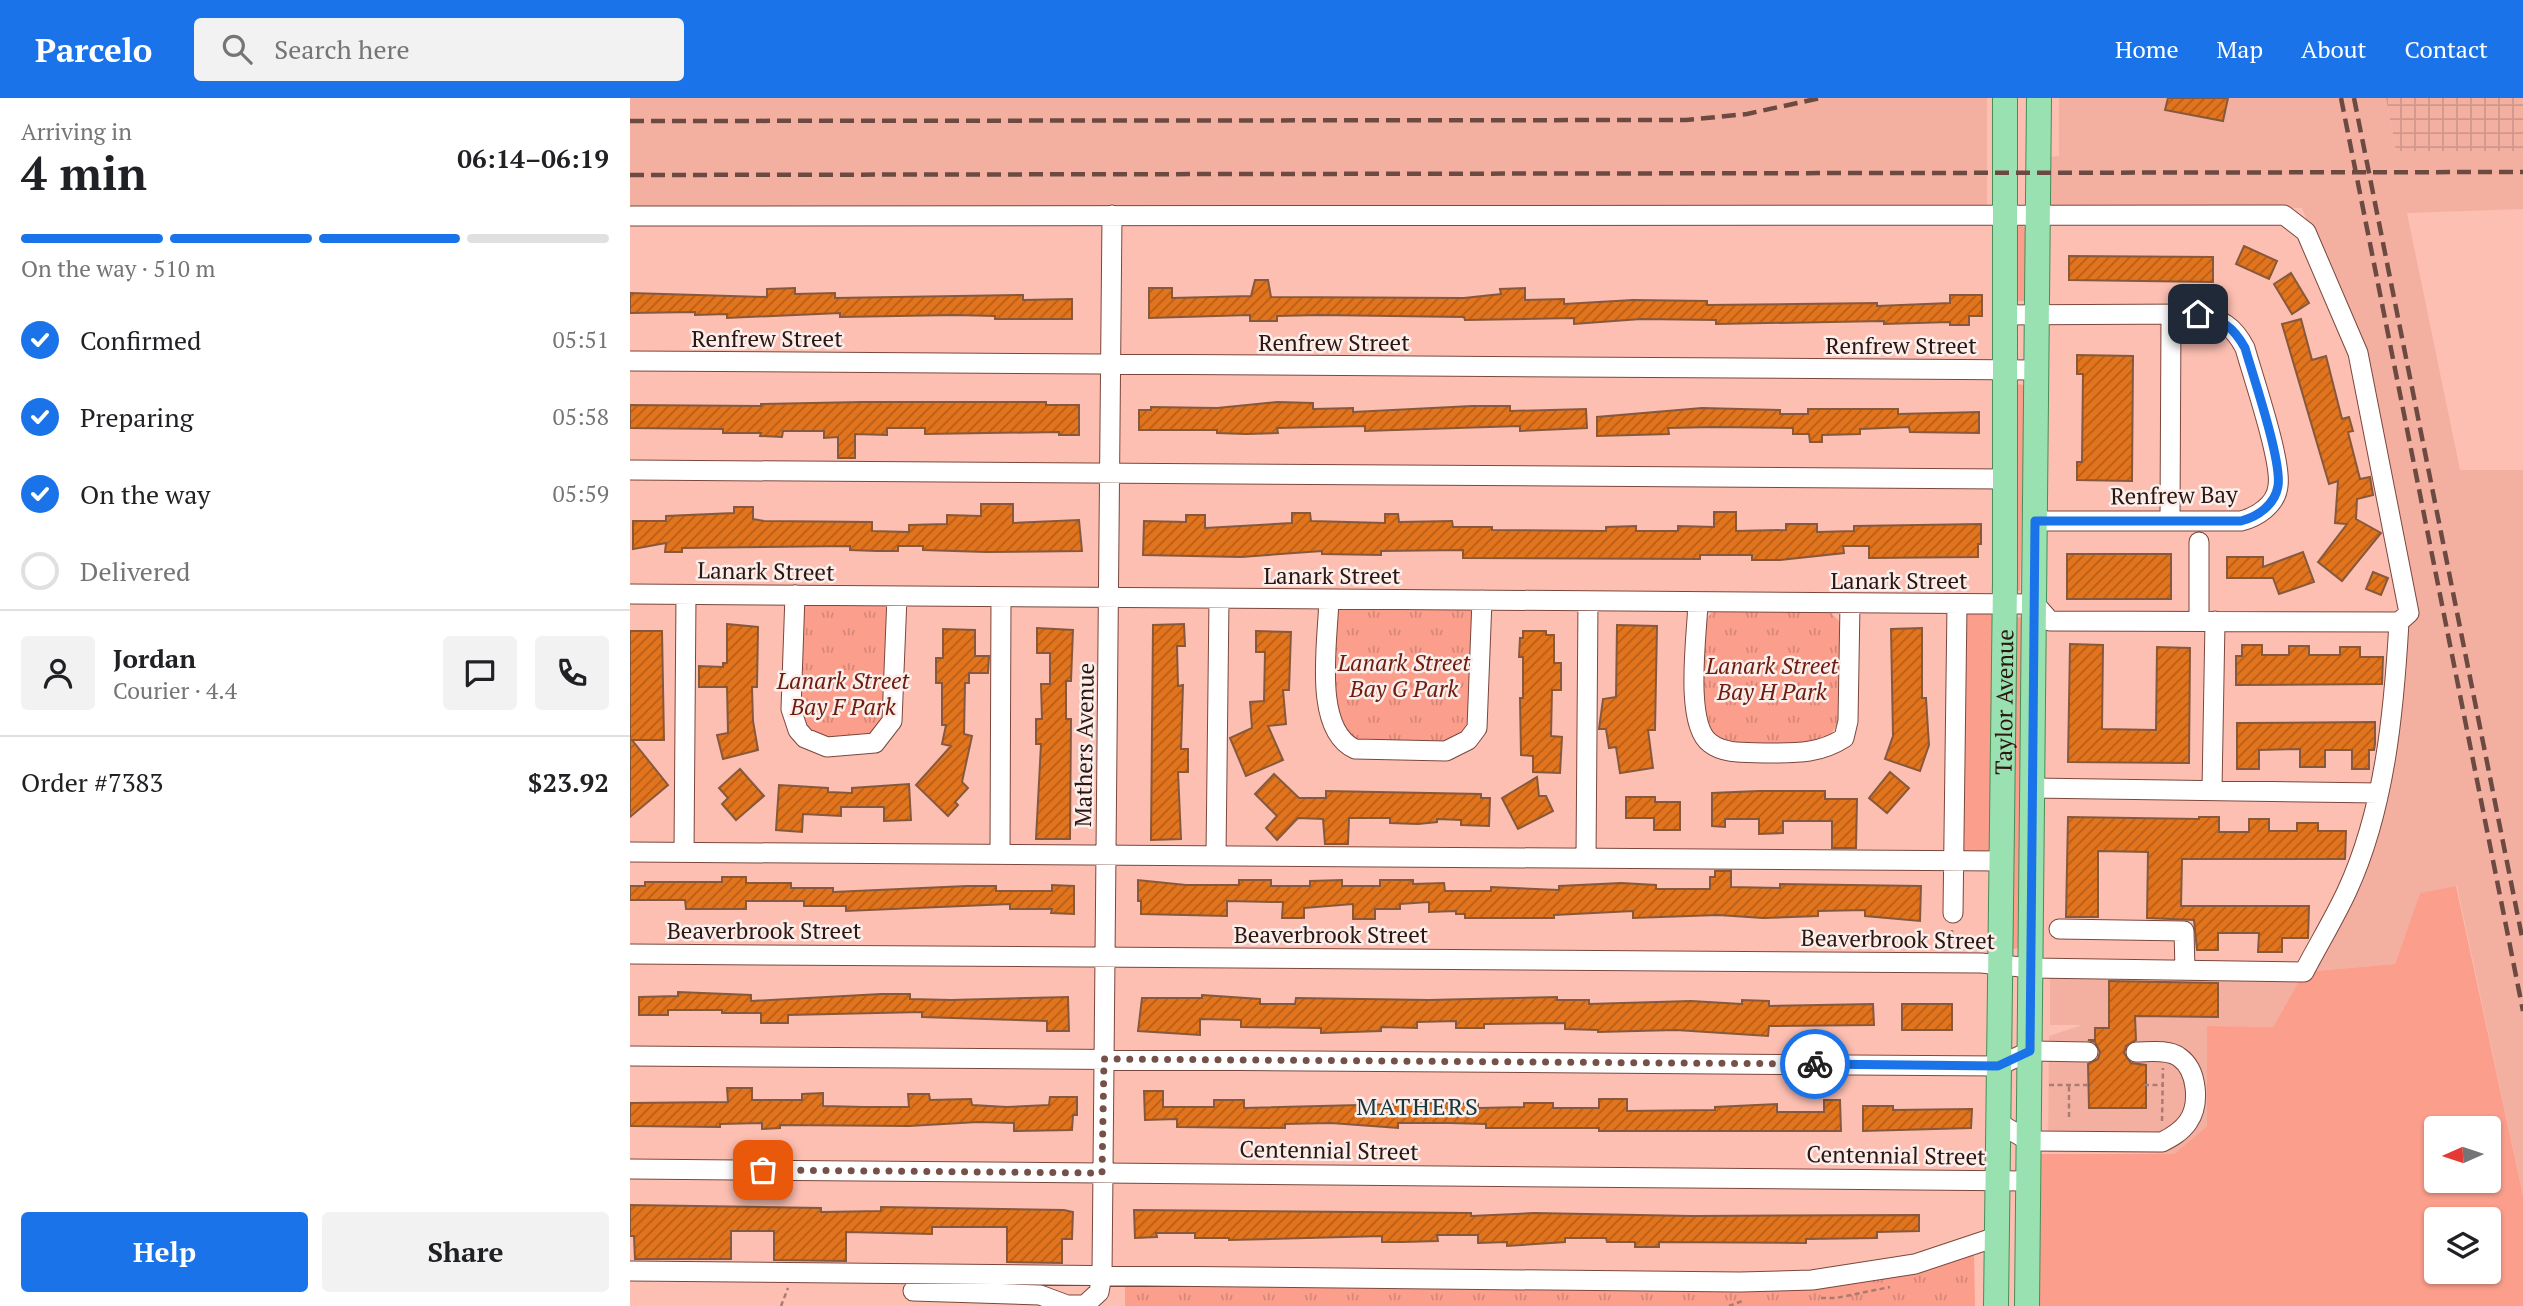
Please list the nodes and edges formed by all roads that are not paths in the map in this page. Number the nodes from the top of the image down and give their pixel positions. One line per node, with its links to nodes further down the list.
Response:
1 (2005, 98): 3 (main road, Taylor Avenue)
2 (2039, 98): 4 (main road, Taylor Avenue)
3 (2007, 214): 4 (street); 5 (street); 8 (main road, Taylor Avenue)
4 (2038, 214): 9 (main road, Taylor Avenue); 36 (street)
5 (1112, 215): 6 (street); 11 (street, Mathers Avenue)
6 (630, 216)
7 (2171, 315): 9 (street, Renfrew Bay); 18 (street); 18 (street, Renfrew Bay)
8 (2006, 316): 9 (street, Renfrew Bay); 12 (main road, Taylor Avenue)
9 (2038, 316): 13 (main road, Taylor Avenue)
10 (630, 361): 11 (street, Renfrew Street)
11 (1111, 365): 12 (street, Renfrew Street); 15 (street, Mathers Avenue)
12 (2005, 370): 13 (street, Renfrew Street); 16 (main road, Taylor Avenue)
13 (2037, 370): 17 (main road, Taylor Avenue)
14 (630, 470): 15 (street)
15 (1111, 474): 16 (street); 25 (street, Mathers Avenue)
16 (2005, 479): 34 (main road, Taylor Avenue)
17 (2035, 521): 18 (street, Renfrew Bay); 33 (main road, Taylor Avenue)
18 (2170, 521)
19 (2199, 542): 35 (street)
20 (630, 594): 21 (street, Lanark Street)
21 (686, 595): 22 (street, Lanark Street); 41 (street)
22 (795, 595): 23 (street, Lanark Street); 23 (street)
23 (897, 597): 24 (street, Lanark Street)
24 (1001, 597): 25 (street, Lanark Street); 42 (street)
25 (1111, 599): 26 (street, Lanark Street); 43 (street, Mathers Avenue)
26 (1219, 599): 27 (street, Lanark Street); 44 (street)
27 (1329, 599): 28 (street, Lanark Street); 28 (street)
28 (1482, 600): 29 (street, Lanark Street)
29 (1588, 601): 30 (street, Lanark Street); 45 (street)
30 (1698, 603): 31 (street, Lanark Street); 31 (street)
31 (1850, 604): 32 (street, Lanark Street)
32 (1957, 604): 34 (street, Lanark Street); 46 (street)
33 (2035, 604): 34 (street, Lanark Street); 35 (street); 37 (main road, Taylor Avenue)
34 (2004, 605): 47 (main road, Taylor Avenue)
35 (2207, 621): 36 (street); 38 (street)
36 (2399, 622): 39 (street)
37 (2032, 788): 38 (street); 53 (main road, Taylor Avenue)
38 (2213, 790): 39 (street)
39 (2379, 793): 54 (street, Beaverbrook Street)
40 (630, 852): 41 (street)
41 (684, 852): 42 (street)
42 (1000, 854): 43 (street)
43 (1107, 854): 44 (street); 51 (street, Mathers Avenue)
44 (1216, 855): 45 (street)
45 (1586, 858): 46 (street)
46 (1954, 861): 47 (street); 48 (street)
47 (2001, 861): 52 (main road, Taylor Avenue)
48 (1953, 913)
49 (2059, 929): 54 (street)
50 (630, 954): 51 (street, Beaverbrook Street)
51 (1105, 958): 52 (street, Beaverbrook Street); 59 (street, Mathers Avenue)
52 (2000, 964): 53 (street, Beaverbrook Street); 60 (main road, Taylor Avenue)
53 (2031, 968): 54 (street, Beaverbrook Street); 55 (main road, Taylor Avenue)
54 (2185, 970)
55 (2030, 1051): 56 (street); 60 (street); 62 (main road, Taylor Avenue)
56 (2088, 1052)
57 (2136, 1052): 62 (street)
58 (630, 1056): 59 (street)
59 (1104, 1059): 60 (street); 64 (street, Mathers Avenue)
60 (1998, 1066): 61 (main road, Taylor Avenue)
61 (1997, 1122): 62 (street); 65 (main road, Taylor Avenue)
62 (2029, 1140): 66 (main road, Taylor Avenue)
63 (630, 1169): 64 (street, Centennial Street)
64 (1102, 1173): 65 (street, Centennial Street); 69 (street, Mathers Avenue)
65 (1997, 1181): 66 (street, Centennial Street); 67 (main road, Taylor Avenue)
66 (2028, 1181): 72 (main road, Taylor Avenue)
67 (1996, 1237): 69 (street); 71 (main road, Taylor Avenue)
68 (630, 1271): 69 (street)
69 (1102, 1275): 70 (street)
70 (913, 1291)
71 (1996, 1306)
72 (2027, 1306)

